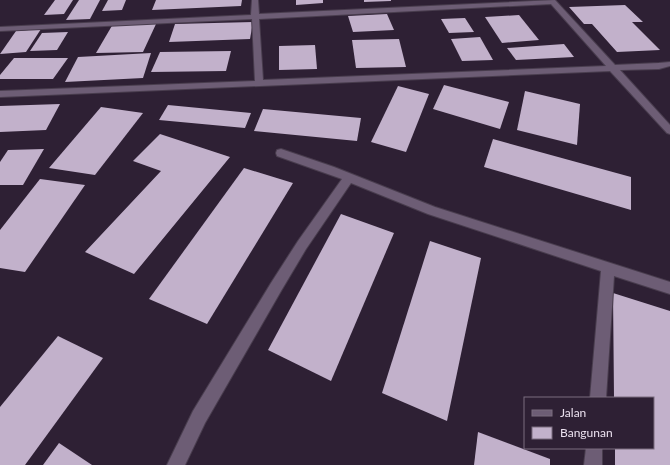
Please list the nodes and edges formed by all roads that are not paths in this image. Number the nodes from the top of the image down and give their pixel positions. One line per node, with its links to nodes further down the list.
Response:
1 (255, 0): 3 (street)
2 (552, 1): 3 (street); 6 (street)
3 (255, 16): 4 (street); 7 (street)
4 (0, 29)
5 (670, 64): 6 (street)
6 (614, 68): 7 (street); 9 (street)
7 (259, 83): 8 (street)
8 (0, 94)
9 (670, 131)
10 (281, 153): 11 (street)
11 (349, 178): 12 (street); 16 (street)
12 (608, 268): 13 (street); 14 (street)
13 (670, 288)
14 (598, 397)
15 (594, 449): 17 (street)
16 (176, 465)
17 (593, 465)

